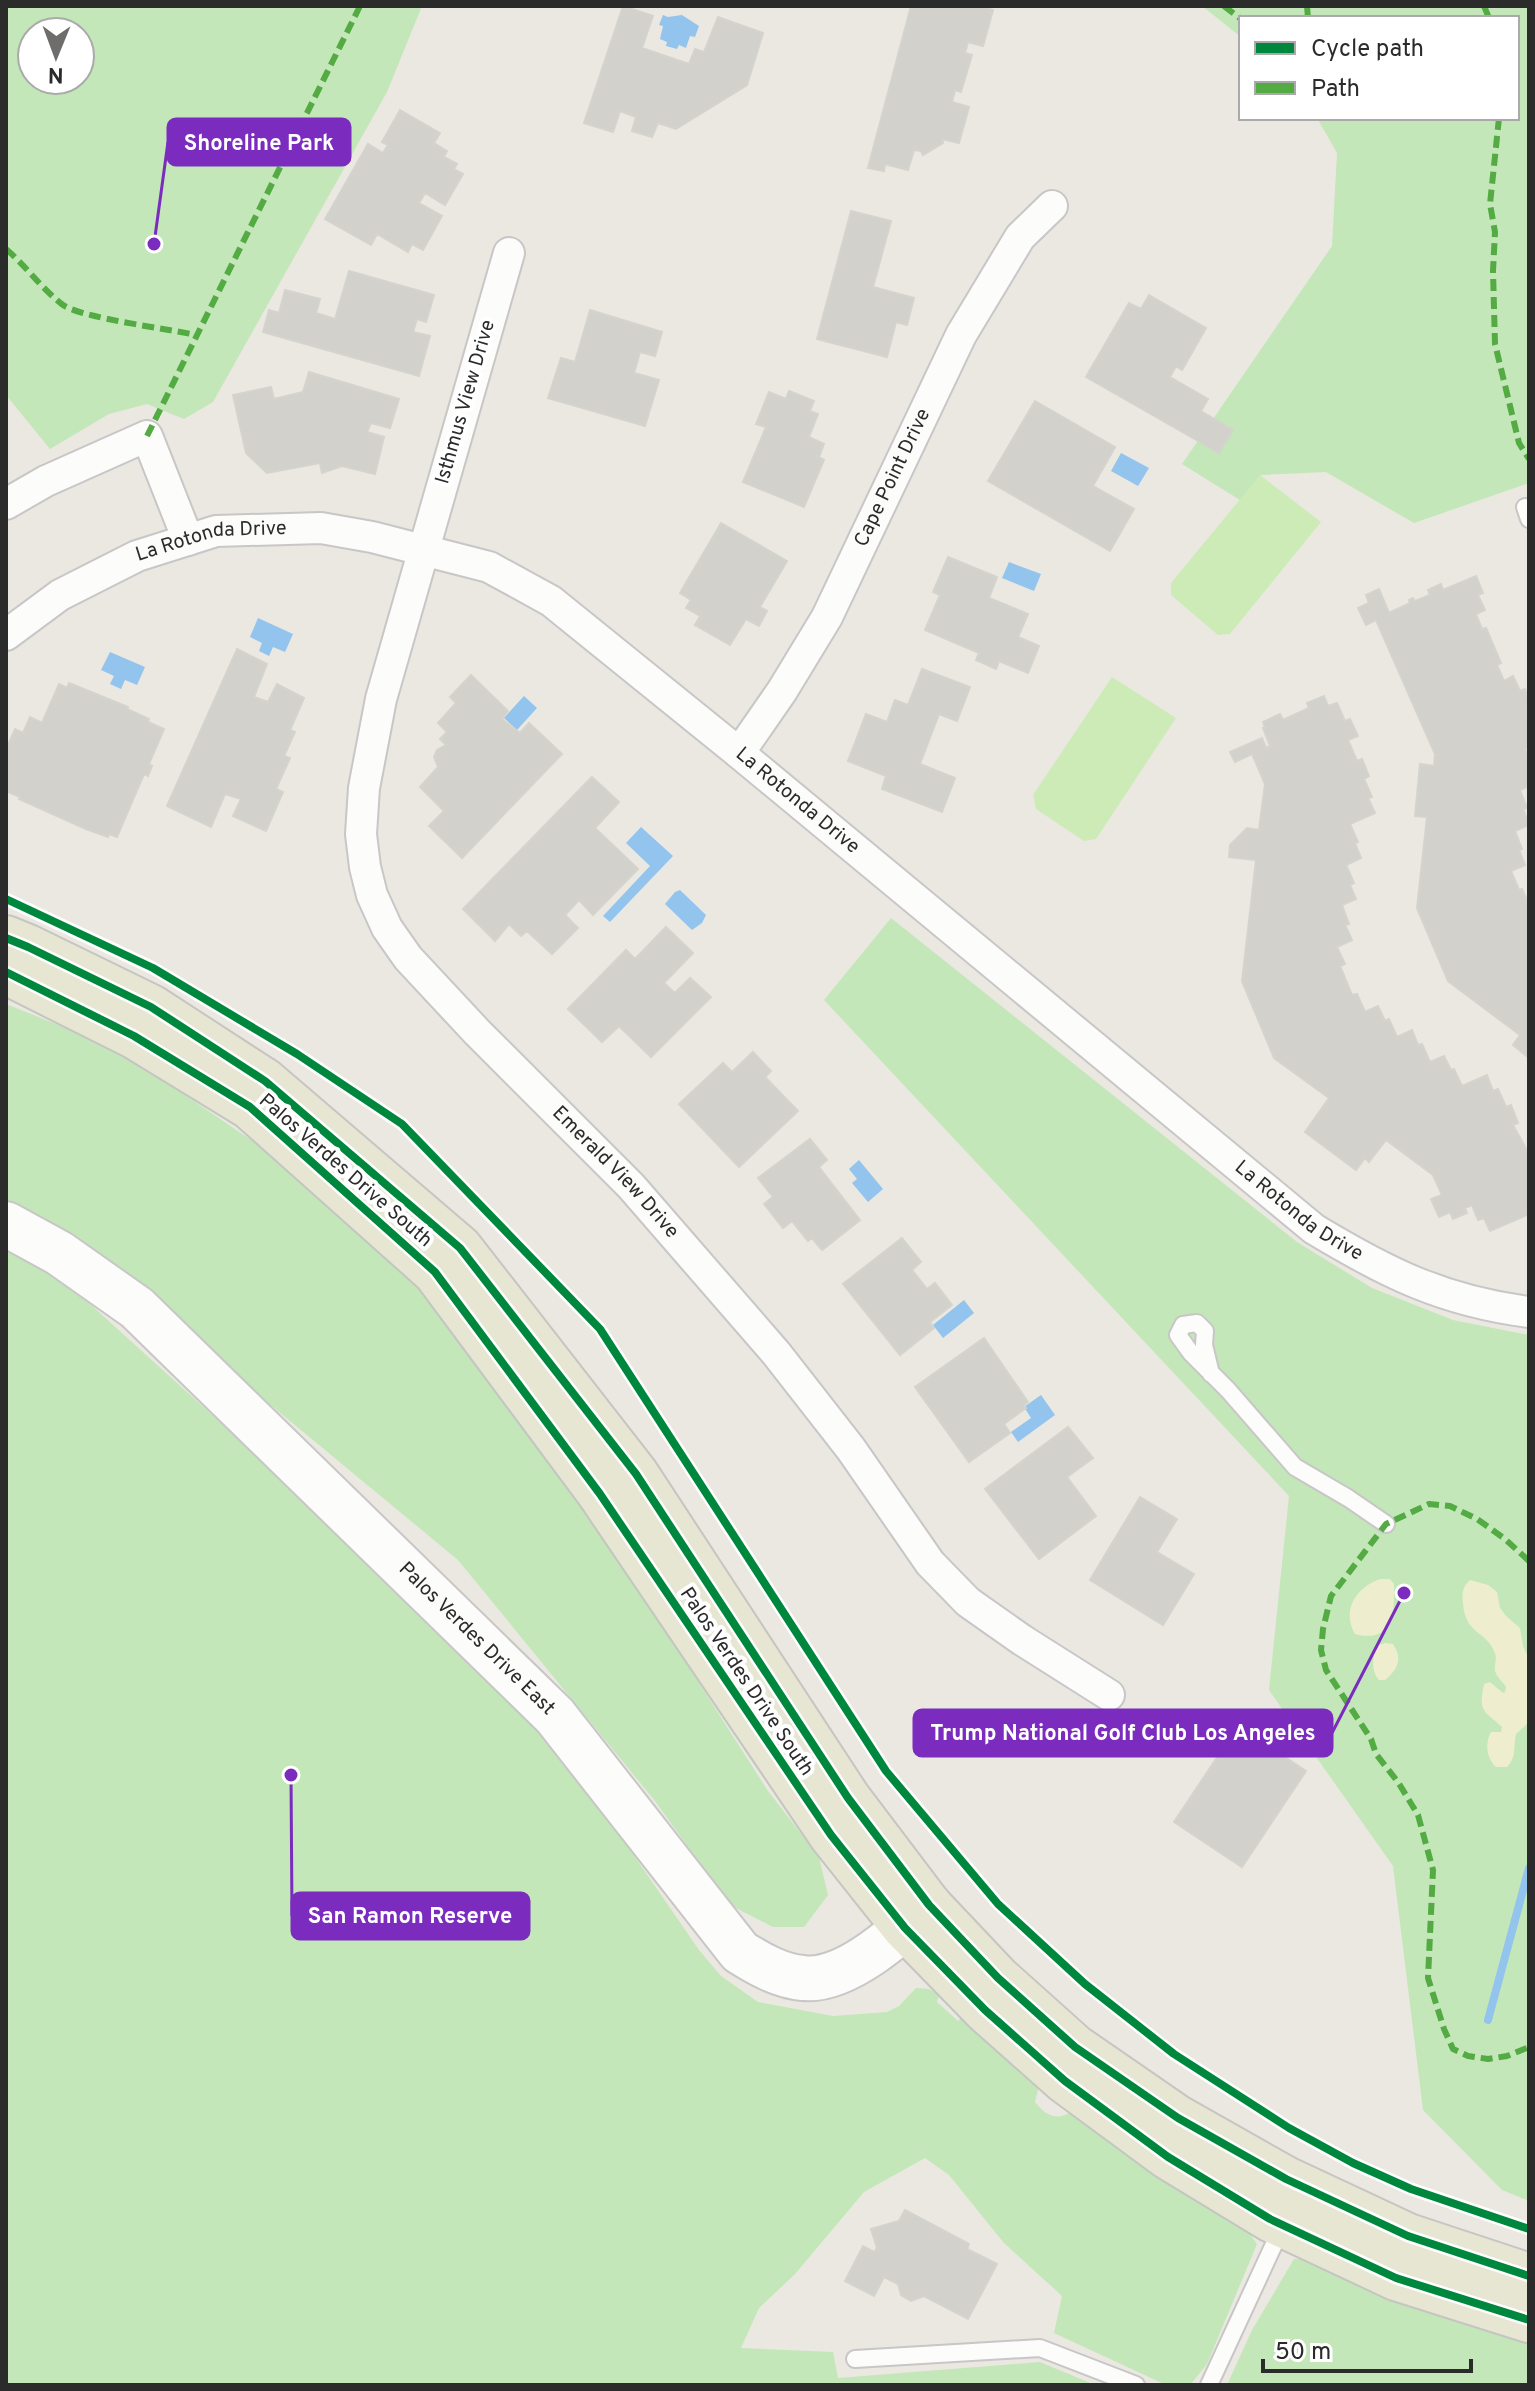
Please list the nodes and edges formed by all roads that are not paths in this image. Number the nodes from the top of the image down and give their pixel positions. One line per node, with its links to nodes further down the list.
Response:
1 (1052, 206): 7 (street, Cape Point Drive)
2 (509, 253): 5 (street, Isthmus View Drive)
3 (6, 504): 4 (street)
4 (188, 540): 5 (street, La Rotonda Drive); 6 (street, La Rotonda Drive)
5 (423, 550): 7 (street, La Rotonda Drive); 14 (street, Emerald View Drive)
6 (6, 635)
7 (739, 753): 11 (street, La Rotonda Drive)
8 (6, 938): 15 (main road, Palos Verdes Drive South)
9 (6, 972): 15 (main road, Palos Verdes Drive South)
10 (6, 1224): 15 (street, Palos Verdes Drive East)
11 (1529, 1312)
12 (1211, 1374): 13 (lane)
13 (1386, 1524)
14 (1109, 1695)
15 (917, 1917): 16 (main road, Palos Verdes Drive South); 17 (main road, Palos Verdes Drive South)
16 (1283, 2225): 18 (main road, Palos Verdes Drive South); 21 (lane)
17 (1529, 2276)
18 (1529, 2320)
19 (855, 2359): 20 (lane)
20 (1136, 2385)
21 (1209, 2385)

